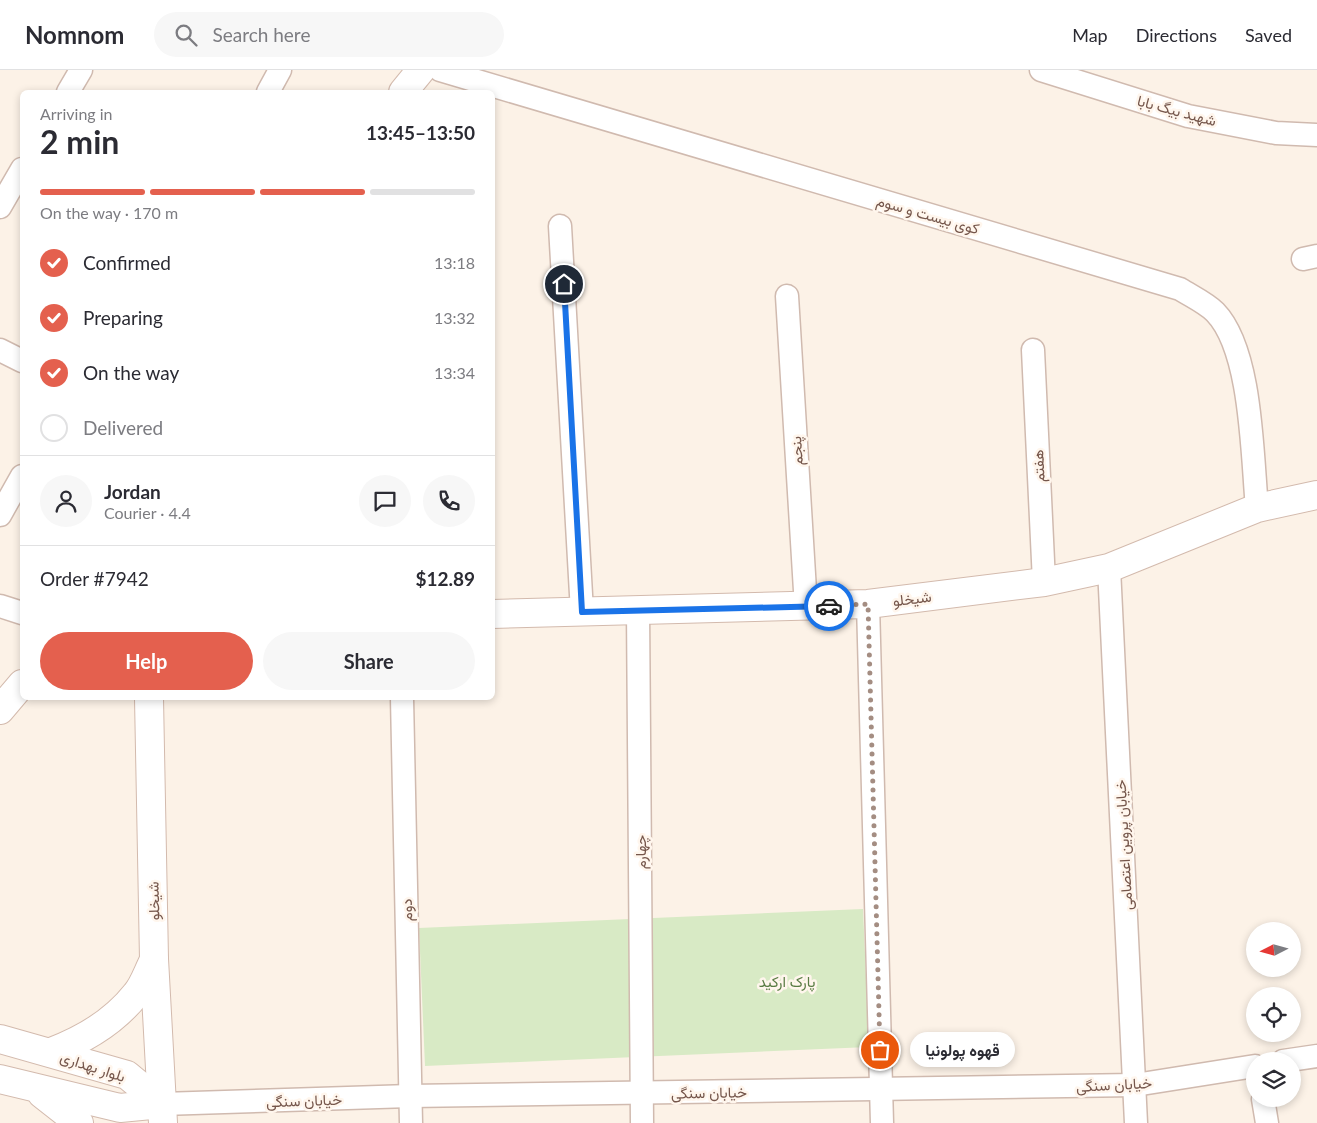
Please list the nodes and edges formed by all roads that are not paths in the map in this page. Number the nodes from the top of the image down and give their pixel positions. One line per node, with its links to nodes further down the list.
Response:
1 (81, 70): 6 (street)
2 (280, 70): 7 (street)
3 (421, 70): 8 (main road)
4 (440, 70): 19 (street, کوی بیست و سوم)
5 (1041, 70): 9 (street, شهید بیگ بابا)
6 (69, 90)
7 (269, 90)
8 (405, 90)
9 (1317, 135)
10 (20, 172): 11 (street)
11 (0, 206)
12 (560, 226): 28 (street)
13 (787, 296): 25 (street, پنجم)
14 (0, 350): 16 (street)
15 (1033, 350): 22 (street, هفتم)
16 (20, 360)
17 (20, 480): 20 (street)
18 (1317, 495): 19 (main road, شیخلو)
19 (1258, 508): 21 (main road, شیخلو)
20 (0, 515)
21 (1109, 568): 22 (main road, شیخلو); 41 (street, خیابان پروین اعتصامی)
22 (1044, 582): 23 (main road, شیخلو)
23 (868, 604): 25 (main road, شیخلو); 43 (street)
24 (0, 606): 27 (street)
25 (806, 607): 26 (main road, شیخلو)
26 (638, 610): 28 (main road, شیخلو); 44 (street, چهارم)
27 (20, 612)
28 (582, 612): 29 (main road, شیخلو)
29 (495, 614)
30 (20, 686): 33 (main road)
31 (149, 700): 34 (main road, شیخلو)
32 (402, 700): 45 (street, دوم)
33 (0, 710)
34 (154, 959): 36 (main road); 47 (main road, شیخلو)
35 (0, 1039): 36 (main road, بلوار بهداری)
36 (51, 1052): 47 (main road, بلوار بهداری)
37 (1317, 1056): 38 (street)
38 (1301, 1058)
39 (1246, 1067): 41 (street, خیابان سنگی)
40 (0, 1079): 42 (main road, بلوار بهداری)
41 (1135, 1085): 43 (street, خیابان سنگی); 52 (street, خیابان پروین اعتصامی)
42 (35, 1088): 47 (main road, بلوار بهداری); 48 (main road)
43 (881, 1089): 44 (street, خیابان سنگی); 51 (street)
44 (641, 1093): 45 (street, خیابان سنگی); 50 (street, چهارم)
45 (410, 1096): 47 (street, خیابان سنگی); 49 (street, دوم)
46 (1264, 1107): 53 (street)
47 (162, 1114)
48 (79, 1123)
49 (411, 1123)
50 (642, 1123)
51 (882, 1123)
52 (1136, 1123)
53 (1267, 1123)

